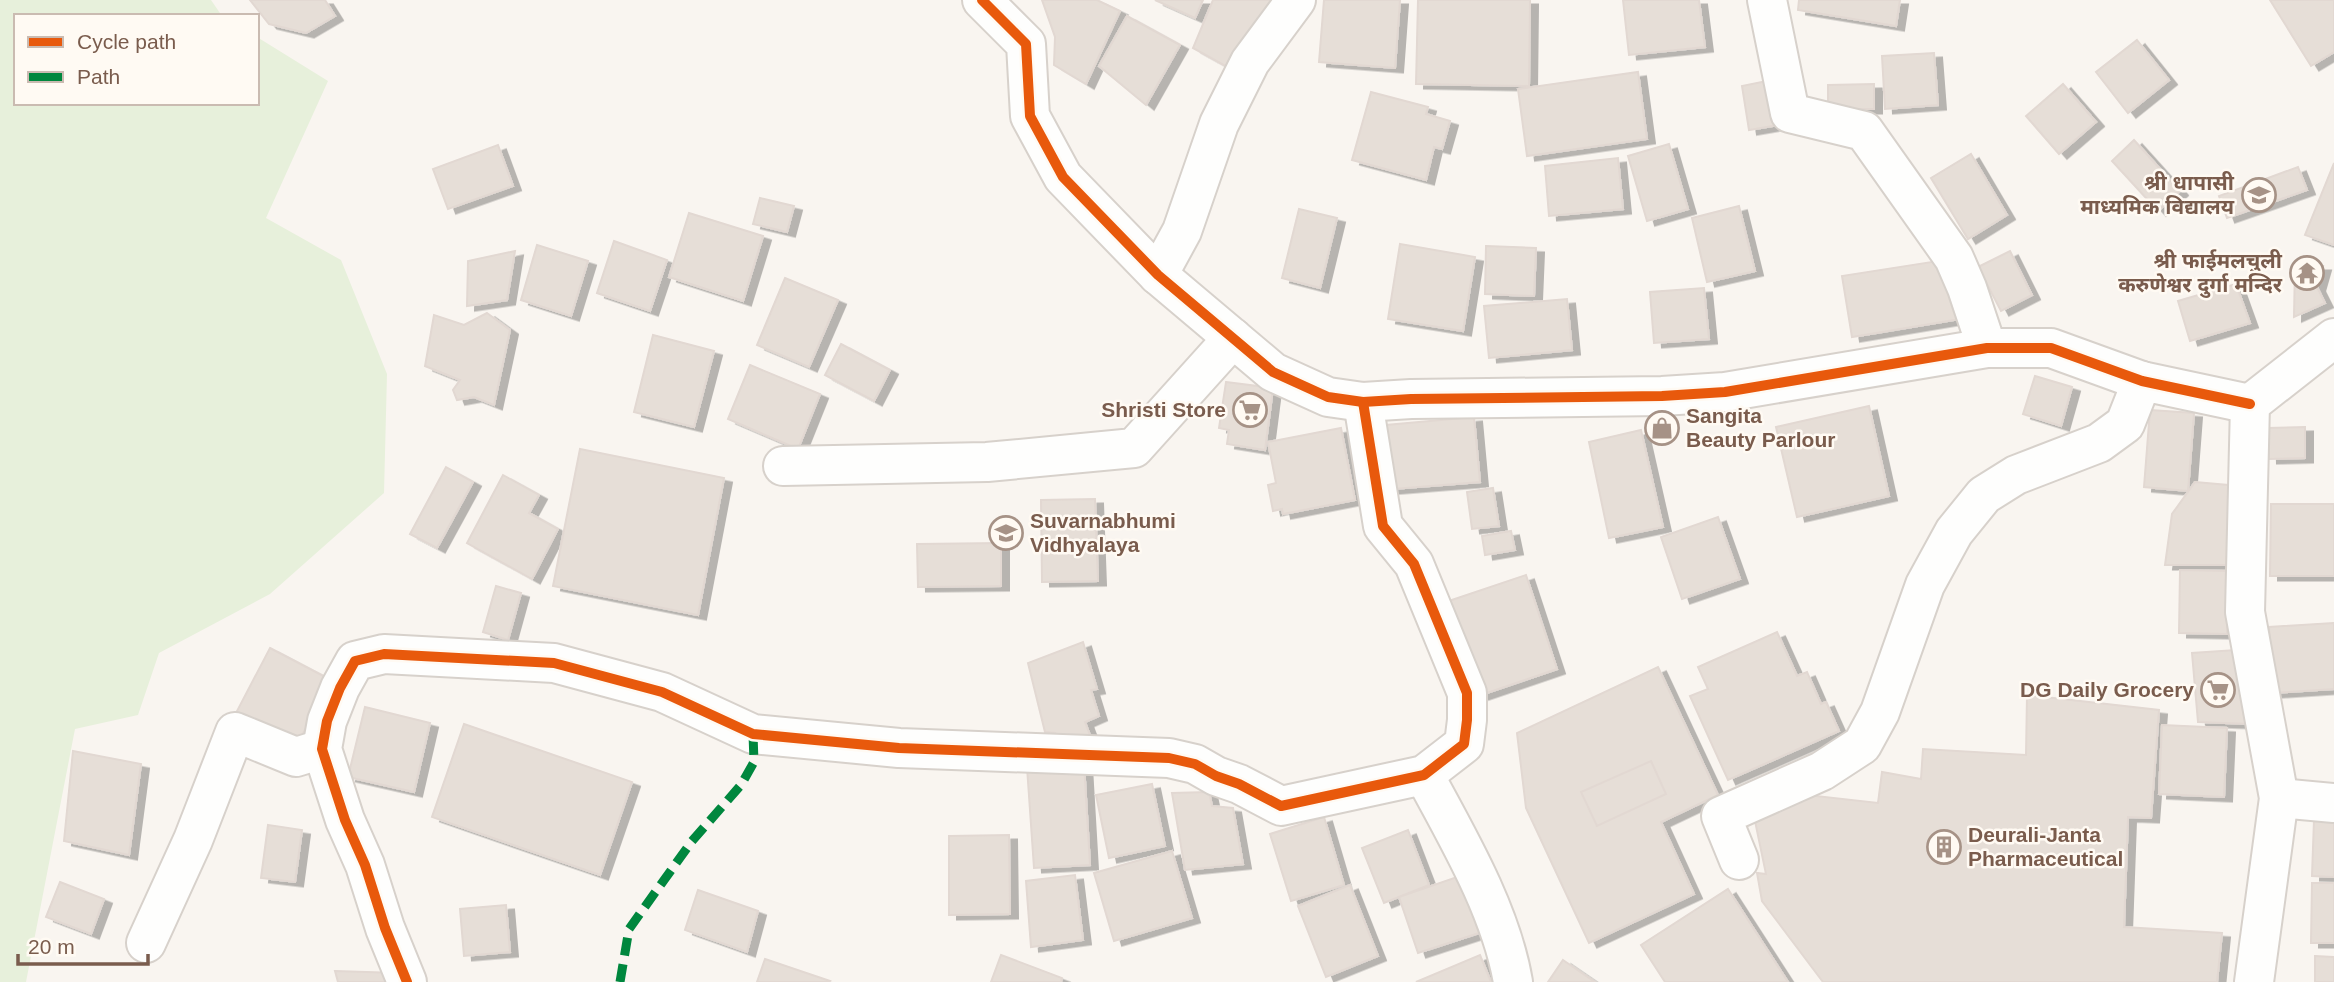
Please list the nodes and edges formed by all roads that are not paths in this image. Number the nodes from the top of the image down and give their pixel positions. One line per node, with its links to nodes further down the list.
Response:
1 (982, 0): 4 (street)
2 (1296, 0): 4 (street)
3 (1767, 0): 7 (street)
4 (1158, 275): 5 (street)
5 (1233, 338): 9 (street); 11 (street)
6 (2334, 338): 10 (street)
7 (1987, 348): 8 (street); 9 (street)
8 (2142, 381): 10 (street); 16 (street)
9 (1363, 402): 13 (street)
10 (2250, 404): 14 (street)
11 (783, 466)
12 (322, 749): 13 (street); 17 (street); 18 (street)
13 (1424, 775): 19 (street)
14 (2279, 798): 15 (street); 20 (street)
15 (2334, 803)
16 (1739, 860)
17 (146, 943)
18 (407, 982)
19 (1513, 982)
20 (2254, 982)

